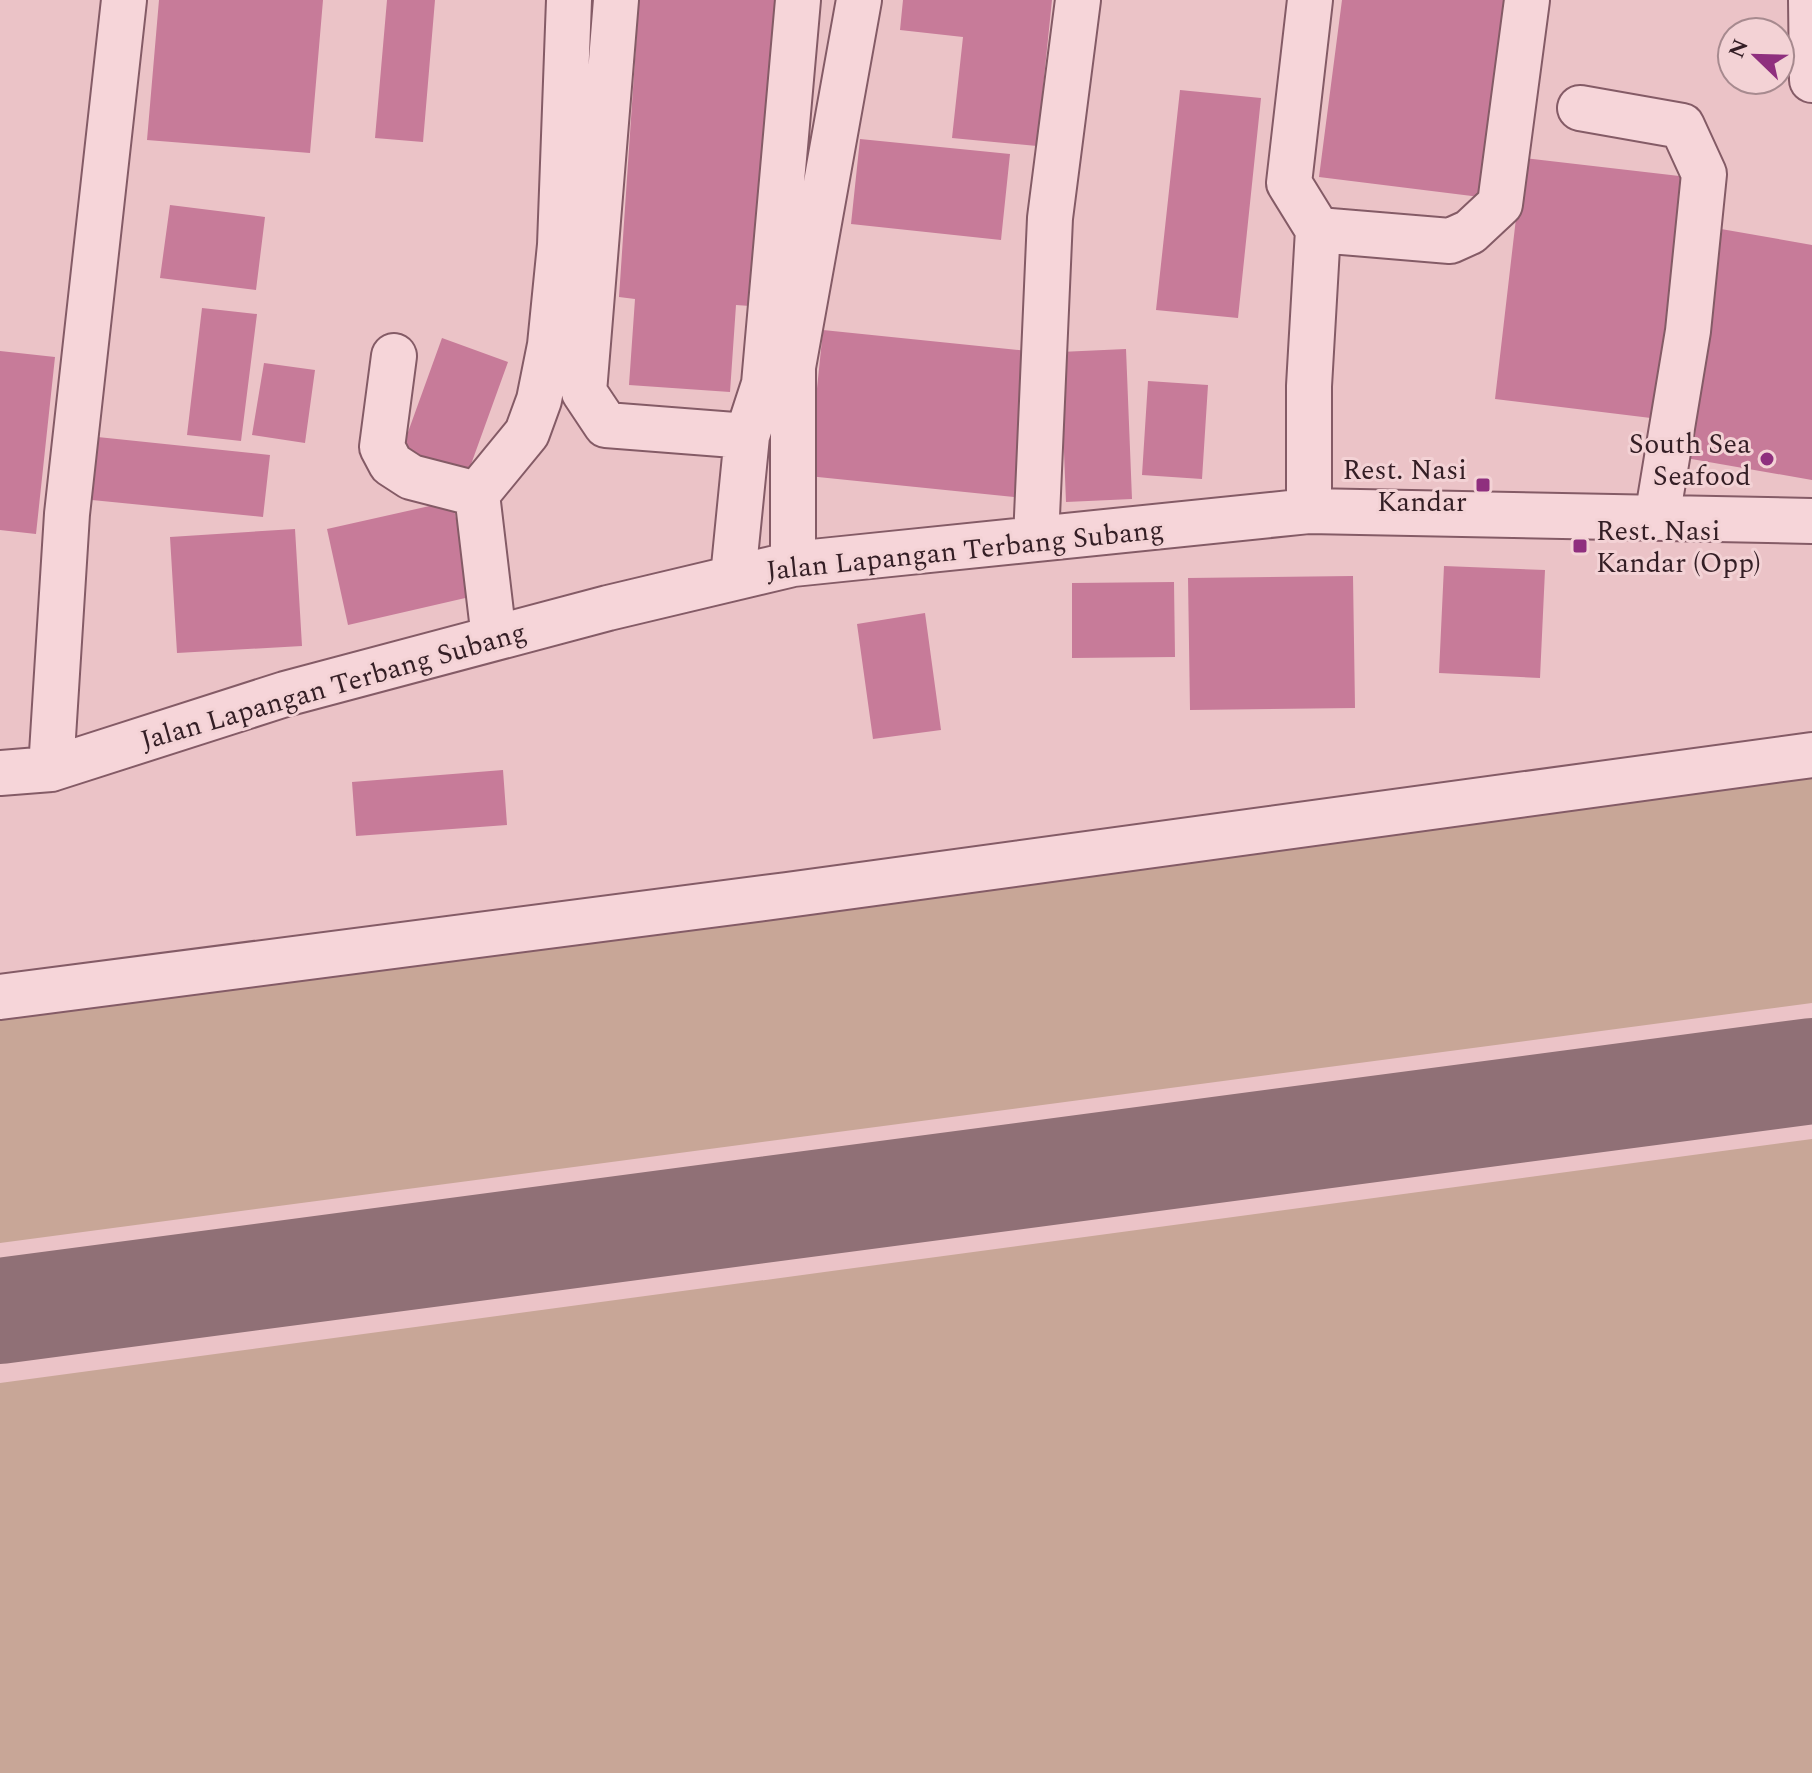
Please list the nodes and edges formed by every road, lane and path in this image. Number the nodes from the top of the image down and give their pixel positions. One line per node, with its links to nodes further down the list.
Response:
1 (124, 0): 24 (street)
2 (569, 0): 15 (street)
3 (616, 0): 14 (street)
4 (798, 0): 14 (street)
5 (859, 0): 20 (street)
6 (1078, 0): 19 (street)
7 (1310, 0): 12 (street)
8 (1527, 0): 12 (street)
9 (1811, 0): 10 (street)
10 (1812, 80)
11 (1580, 108): 17 (street)
12 (1318, 230): 16 (street)
13 (394, 356): 15 (street)
14 (747, 436): 21 (street)
15 (477, 494): 22 (street)
16 (1309, 511): 17 (street, Jalan Lapangan Terbang Subang); 19 (street, Jalan Lapangan Terbang Subang)
17 (1657, 518): 18 (street, Jalan Lapangan Terbang Subang)
18 (1812, 521)
19 (1036, 539): 20 (street, Jalan Lapangan Terbang Subang)
20 (793, 564): 21 (street, Jalan Lapangan Terbang Subang)
21 (733, 577): 22 (street, Jalan Lapangan Terbang Subang)
22 (494, 638): 24 (street, Jalan Lapangan Terbang Subang)
23 (1812, 755): 26 (street)
24 (51, 769): 25 (street, Jalan Lapangan Terbang Subang)
25 (0, 773)
26 (0, 997)

